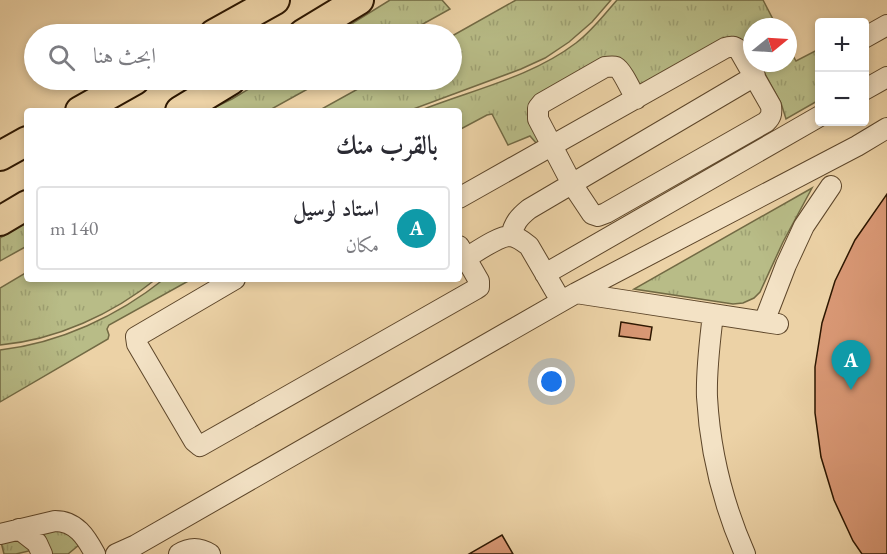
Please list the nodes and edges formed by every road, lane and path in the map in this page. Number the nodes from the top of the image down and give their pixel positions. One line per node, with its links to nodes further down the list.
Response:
1 (274, 0): 3 (highway)
2 (359, 0): 4 (highway)
3 (232, 24)
4 (319, 24)
5 (887, 25): 6 (street)
6 (869, 35)
7 (755, 76): 12 (street); 20 (street); 20 (street)
8 (887, 77): 9 (street)
9 (869, 87)
10 (117, 90): 13 (highway)
11 (215, 90): 14 (highway)
12 (636, 99): 18 (street); 18 (street)
13 (85, 108)
14 (185, 108)
15 (815, 118): 27 (street)
16 (887, 128): 29 (street)
17 (24, 143): 19 (highway)
18 (552, 146): 20 (street); 22 (street)
19 (0, 156)
20 (572, 184): 25 (street)
21 (831, 186): 30 (street)
22 (462, 196)
23 (24, 207): 24 (highway)
24 (0, 221)
25 (511, 236): 26 (street); 27 (street)
26 (462, 252): 28 (street)
27 (545, 274): 29 (street)
28 (230, 282)
29 (569, 297): 30 (street); 32 (street)
30 (713, 314): 38 (street)
31 (9, 532): 33 (street); 34 (street)
32 (134, 549): 35 (street)
33 (42, 554)
34 (95, 554)
35 (116, 554)
36 (180, 554): 37 (street)
37 (210, 554)
38 (745, 554)

